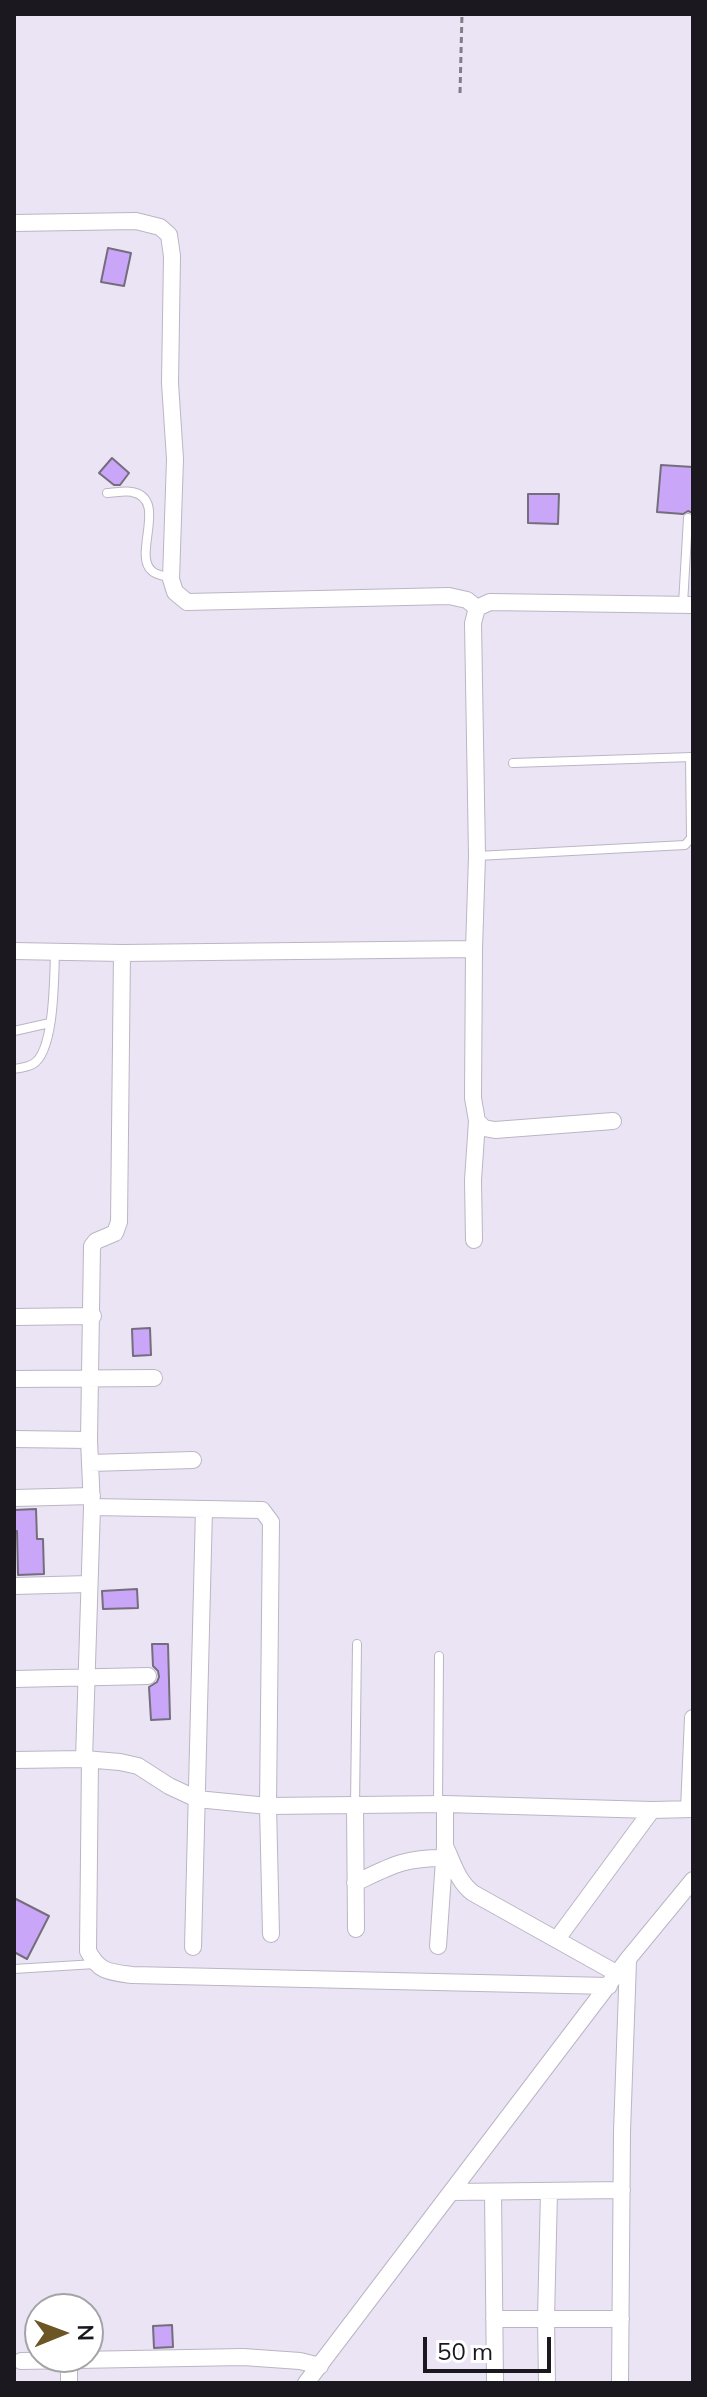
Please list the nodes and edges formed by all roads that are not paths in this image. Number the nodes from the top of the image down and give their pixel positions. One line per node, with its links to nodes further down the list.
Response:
1 (14, 223): 4 (street)
2 (107, 493): 4 (lane)
3 (688, 518): 5 (lane)
4 (171, 579): 6 (street)
5 (688, 605): 6 (street)
6 (477, 608): 9 (street)
7 (692, 757): 8 (lane); 9 (lane)
8 (513, 763)
9 (477, 856): 10 (street)
10 (474, 949): 13 (street); 17 (street)
11 (14, 951): 12 (street)
12 (55, 951): 13 (street); 14 (lane)
13 (122, 953): 20 (street)
14 (50, 1023): 15 (lane); 16 (lane)
15 (14, 1031)
16 (14, 1069)
17 (477, 1121): 18 (street); 19 (street)
18 (613, 1121)
19 (474, 1240)
20 (93, 1316): 21 (street); 24 (street)
21 (14, 1317)
22 (154, 1378): 24 (street)
23 (14, 1379): 24 (street)
24 (89, 1379): 26 (street)
25 (14, 1439): 26 (street)
26 (89, 1440): 28 (street)
27 (193, 1460): 28 (street)
28 (90, 1463): 30 (street)
29 (14, 1498): 30 (street)
30 (92, 1502): 31 (street); 32 (street)
31 (204, 1509): 42 (street); 44 (street)
32 (89, 1584): 33 (street); 38 (street)
33 (14, 1586)
34 (357, 1644): 45 (lane)
35 (439, 1656): 43 (lane)
36 (148, 1676): 38 (street)
37 (14, 1679): 38 (street)
38 (86, 1679): 40 (street)
39 (693, 1718): 46 (street)
40 (87, 1759): 41 (street); 42 (street); 57 (street)
41 (14, 1760)
42 (197, 1799): 44 (street); 55 (street)
43 (442, 1804): 45 (street); 47 (street); 48 (street)
44 (268, 1806): 45 (street); 52 (street)
45 (355, 1806): 50 (street)
46 (691, 1809): 47 (street)
47 (652, 1810): 53 (street)
48 (444, 1852): 50 (street); 53 (street); 54 (street)
49 (693, 1880): 56 (street)
50 (355, 1883): 51 (street)
51 (356, 1929)
52 (271, 1934)
53 (557, 1939): 59 (street)
54 (438, 1946)
55 (193, 1947)
56 (628, 1959): 59 (street); 60 (street)
57 (95, 1964): 58 (lane); 59 (street)
58 (14, 1969)
59 (614, 1980): 62 (street)
60 (622, 2190): 61 (street); 66 (street)
61 (549, 2191): 63 (street); 65 (street)
62 (451, 2192): 63 (street); 70 (street)
63 (493, 2192): 64 (street)
64 (494, 2319): 65 (street); 72 (street)
65 (546, 2319): 66 (street); 73 (street)
66 (621, 2319): 74 (street)
67 (104, 2359): 70 (street)
68 (21, 2361): 69 (street)
69 (24, 2361)
70 (320, 2366): 71 (street)
71 (306, 2383)
72 (495, 2383)
73 (547, 2383)
74 (620, 2383)

